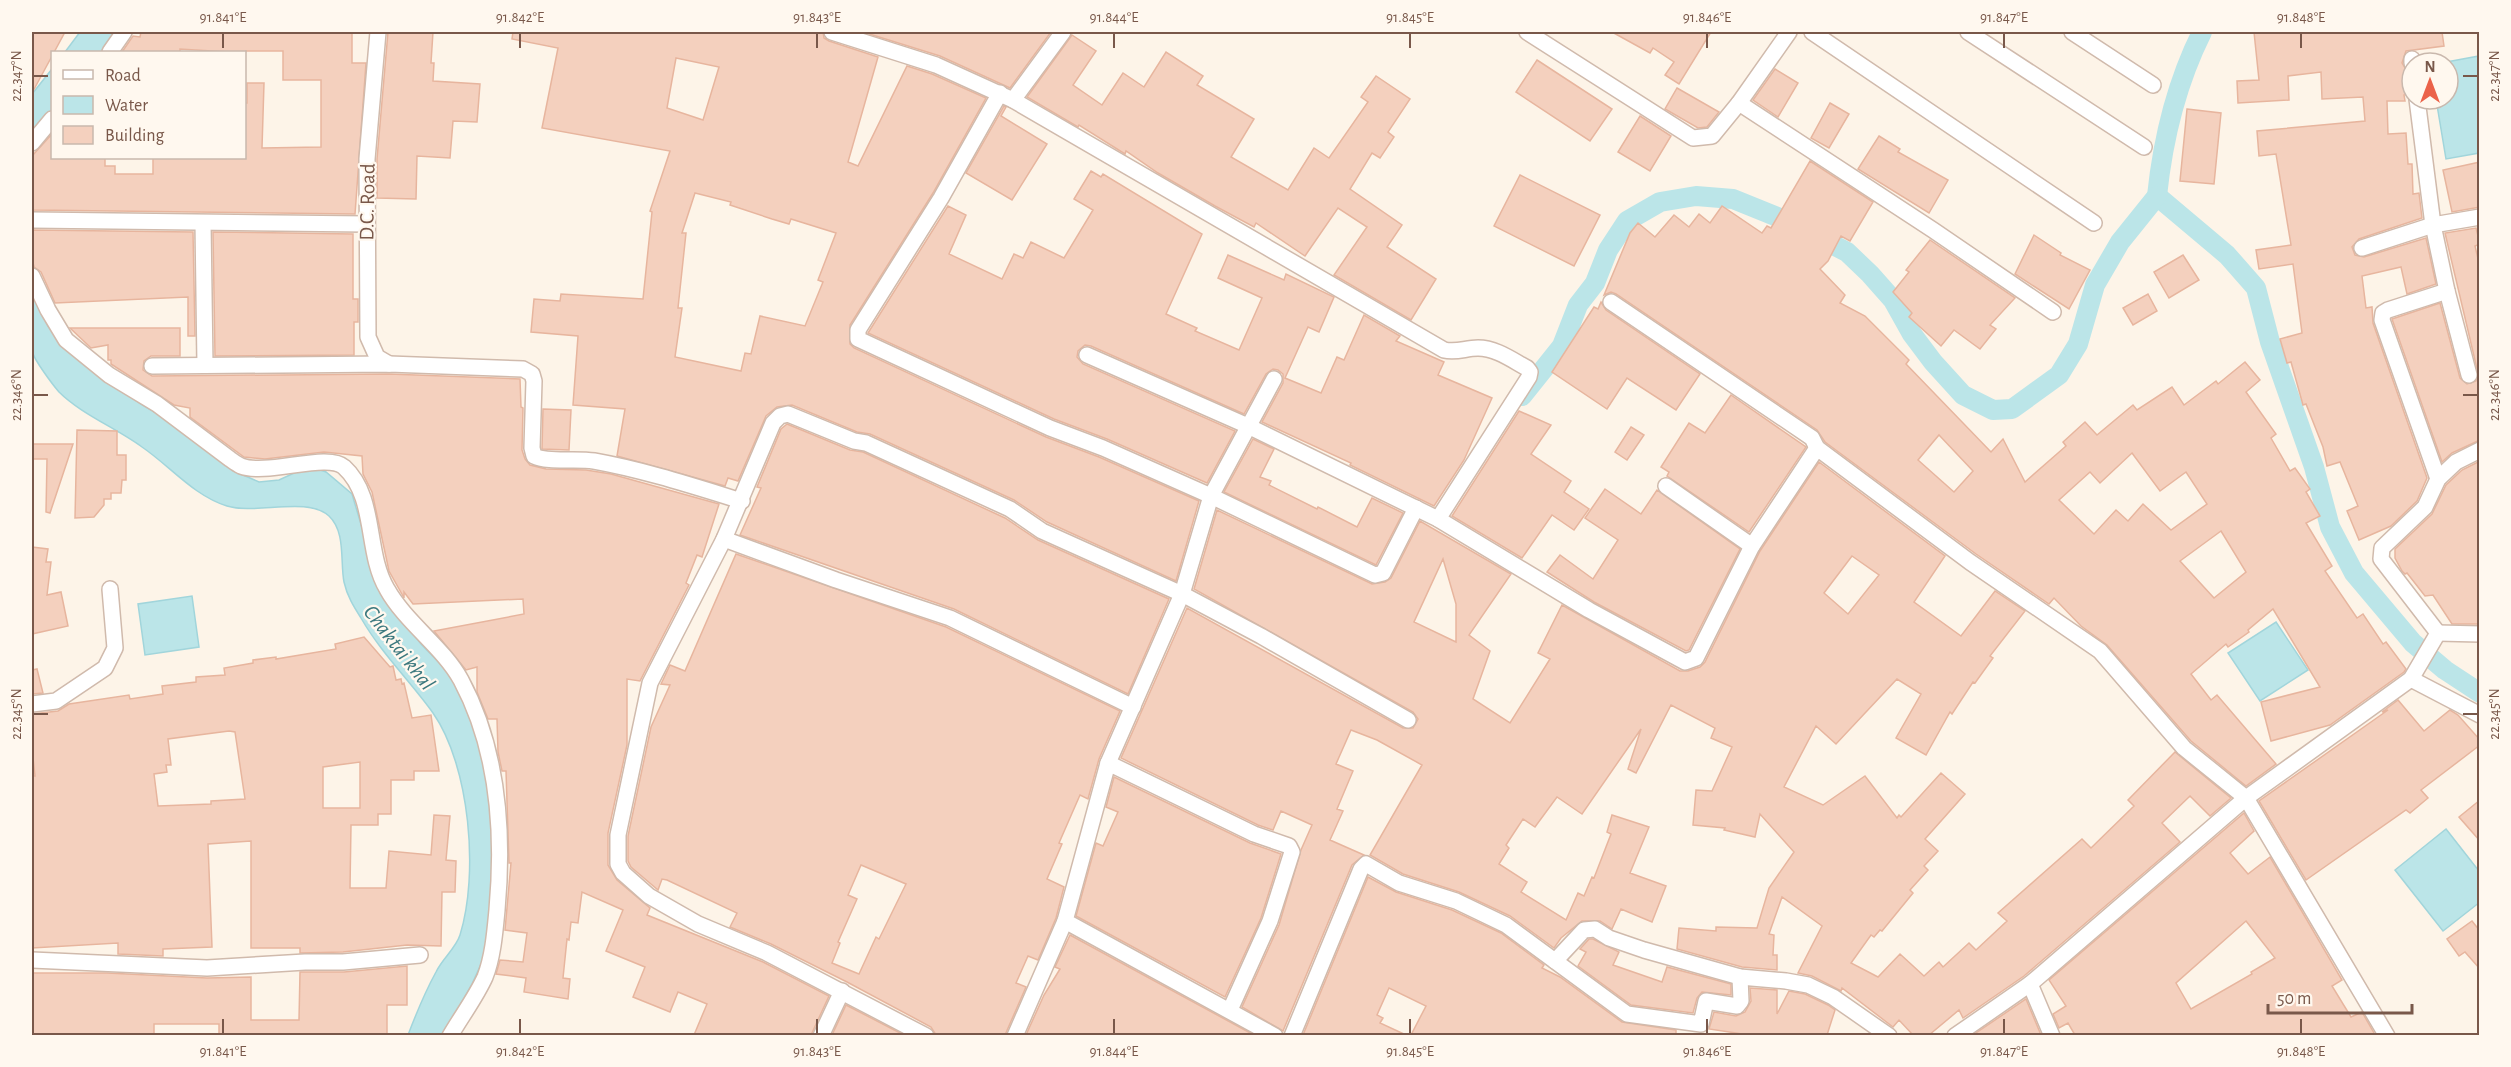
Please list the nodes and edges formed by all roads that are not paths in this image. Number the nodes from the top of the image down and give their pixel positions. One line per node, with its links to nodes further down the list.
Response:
1 (124, 32): 10 (street)
2 (378, 32): 22 (street, D.C. Road)
3 (832, 32): 12 (street)
4 (1063, 32): 12 (street)
5 (1527, 32): 13 (street)
6 (1789, 32): 13 (street)
7 (1812, 32): 21 (street)
8 (1968, 32): 17 (street)
9 (2072, 32): 11 (street)
10 (111, 51)
11 (2153, 86)
12 (1007, 97): 40 (street); 43 (street)
13 (1739, 103): 28 (street)
14 (2419, 111): 23 (street)
15 (51, 120): 16 (street)
16 (32, 143)
17 (2144, 147)
18 (2480, 217): 23 (street)
19 (32, 220): 20 (street)
20 (203, 223): 22 (street); 31 (street)
21 (2094, 223)
22 (366, 224): 30 (street, D.C. Road)
23 (2433, 225): 24 (street); 26 (street)
24 (2362, 248)
25 (32, 276): 65 (street)
26 (2447, 291): 33 (street); 38 (street)
27 (1611, 302): 36 (street)
28 (2053, 312)
29 (1087, 355): 35 (street)
30 (389, 364): 31 (street); 41 (street)
31 (205, 365): 32 (street)
32 (152, 366)
33 (2469, 375)
34 (1274, 379): 35 (street)
35 (1248, 426): 40 (street); 42 (street)
36 (1817, 447): 45 (street); 56 (street)
37 (2480, 450): 38 (street)
38 (2438, 479): 48 (street)
39 (1666, 486): 45 (street)
40 (1211, 496): 42 (street); 47 (street)
41 (742, 501): 44 (street); 47 (street)
42 (1416, 508): 43 (street)
43 (1438, 519): 45 (street)
44 (724, 539): 52 (street); 63 (street)
45 (1752, 546)
46 (110, 589): 51 (street)
47 (1182, 594): 52 (street); 54 (street)
48 (2438, 633): 49 (street); 50 (street)
49 (2480, 634)
50 (2412, 679): 53 (street); 56 (street)
51 (32, 704)
52 (1133, 707): 55 (street)
53 (2480, 716)
54 (1408, 720)
55 (1108, 763): 57 (street); 64 (street)
56 (2246, 798): 62 (street); 74 (street)
57 (1065, 921): 64 (street); 68 (street)
58 (420, 955): 59 (street)
59 (32, 960)
60 (1556, 961): 61 (street); 61 (street); 70 (street)
61 (1740, 977): 71 (street)
62 (2030, 984): 72 (street); 73 (street)
63 (842, 991): 66 (street); 67 (street)
64 (1230, 1010): 69 (street)
65 (450, 1035)
66 (820, 1035)
67 (926, 1035)
68 (1015, 1035)
69 (1275, 1035)
70 (1292, 1035)
71 (1889, 1035)
72 (1955, 1035)
73 (2052, 1035)
74 (2387, 1035)

